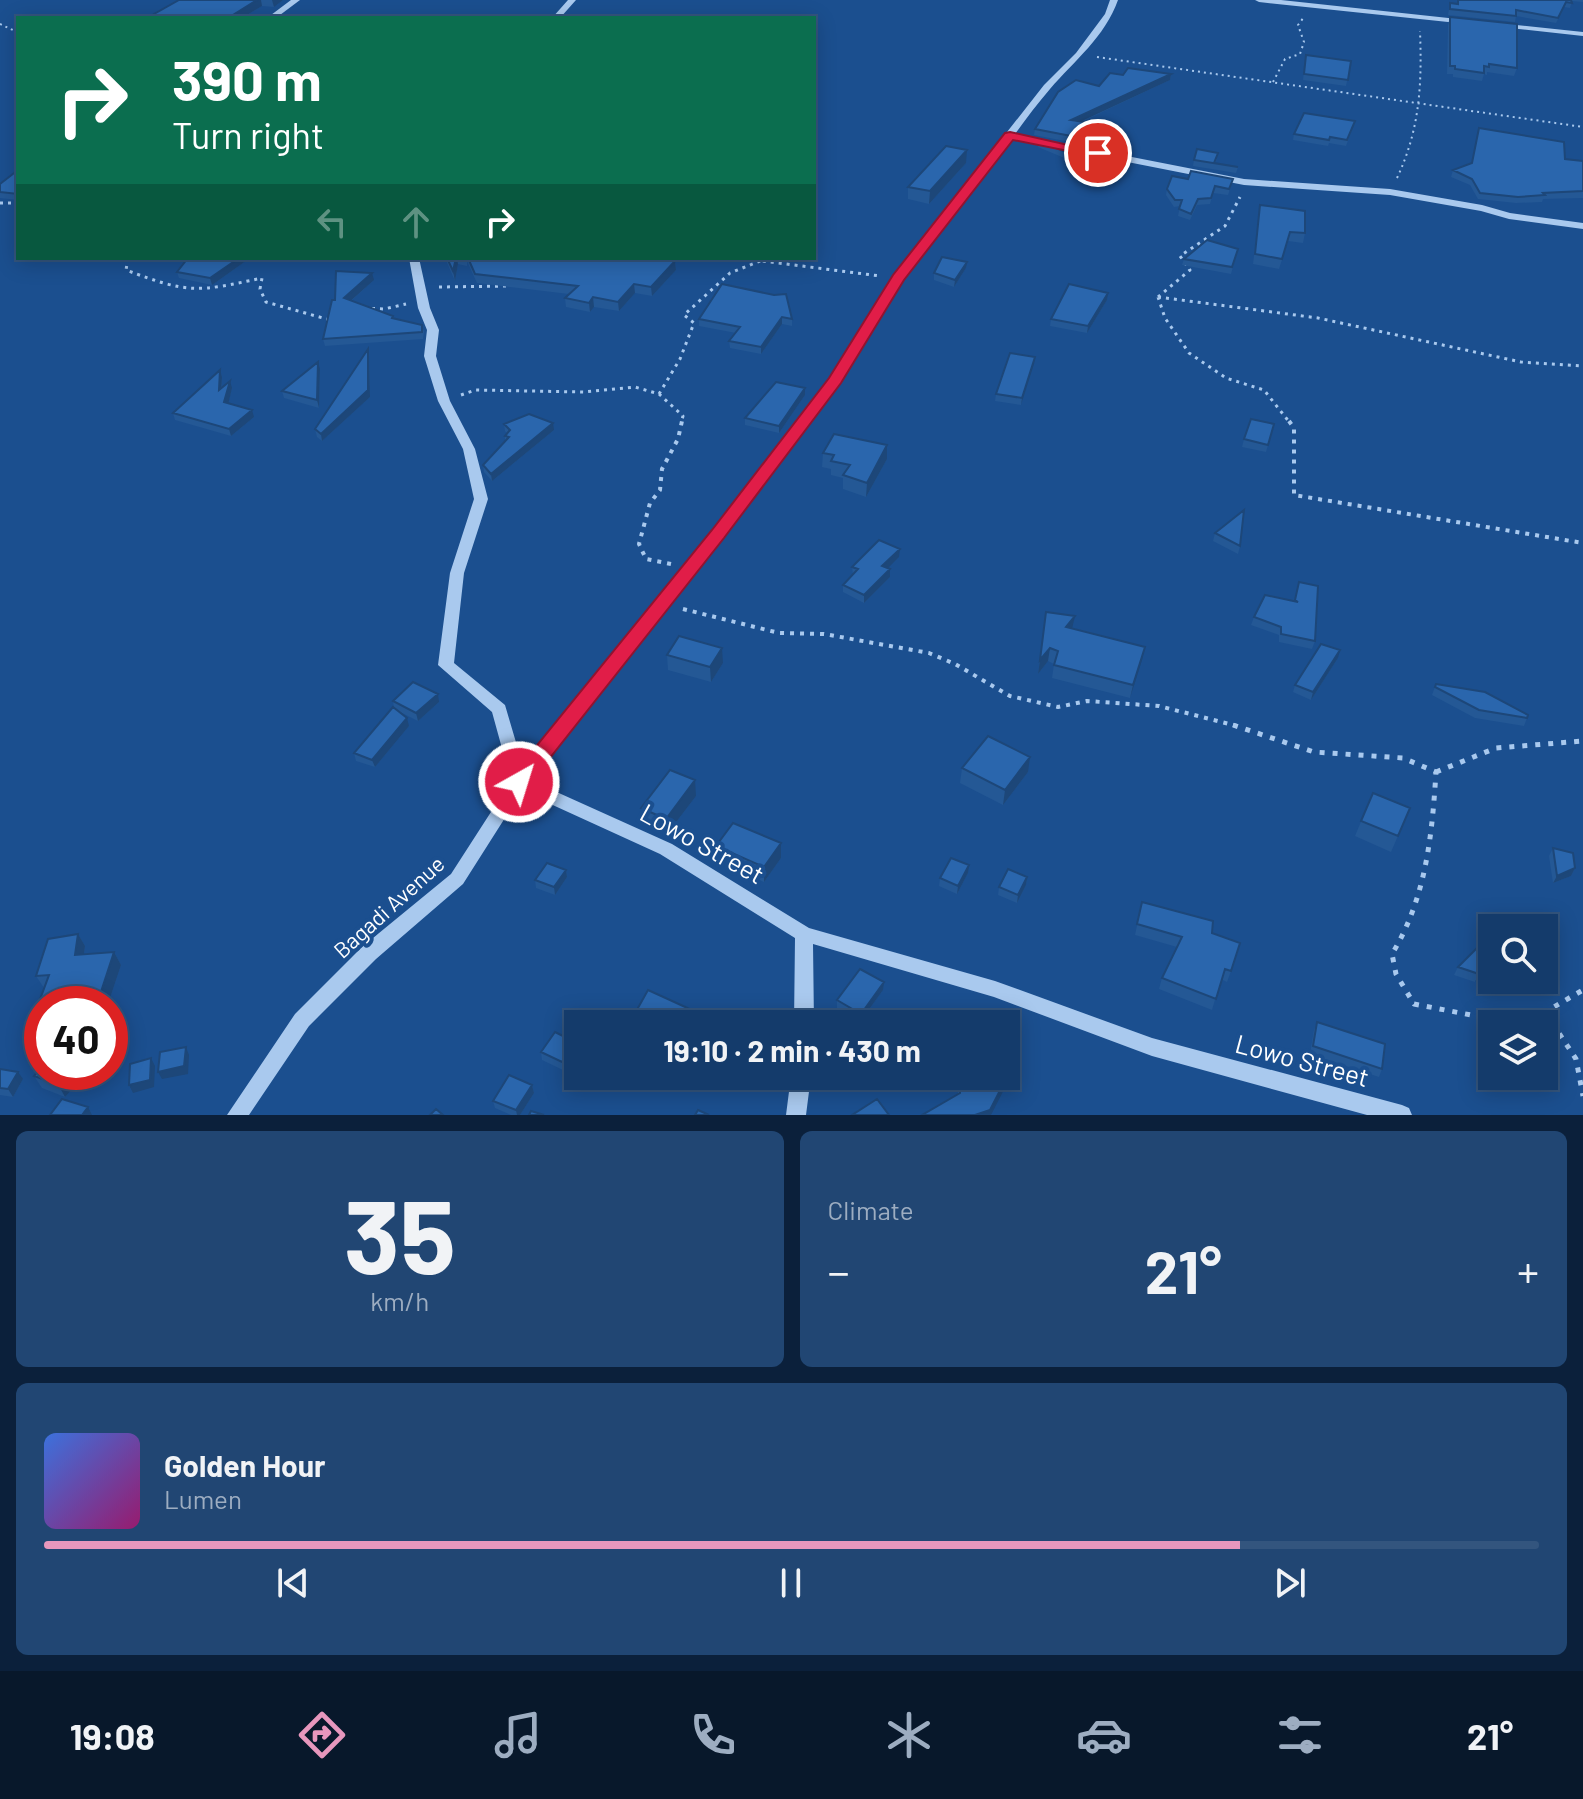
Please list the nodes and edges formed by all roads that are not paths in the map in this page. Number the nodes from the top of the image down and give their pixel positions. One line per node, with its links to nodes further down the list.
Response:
1 (296, 0): 6 (street)
2 (572, 0): 7 (street)
3 (1114, 0): 11 (street, Bagadi Avenue)
4 (1259, 0): 5 (street)
5 (1316, 3): 8 (street)
6 (274, 16)
7 (558, 16)
8 (1479, 23)
9 (1494, 24): 10 (street)
10 (1583, 34)
11 (1010, 136): 12 (street); 14 (street, Bagadi Avenue)
12 (1583, 226)
13 (414, 260): 14 (street)
14 (519, 782): 15 (street, Lowo Street); 18 (street, Bagadi Avenue)
15 (804, 934): 16 (street); 20 (street, Lowo Street)
16 (804, 1010)
17 (799, 1090): 19 (street)
18 (237, 1115)
19 (796, 1115)
20 (1402, 1115)

